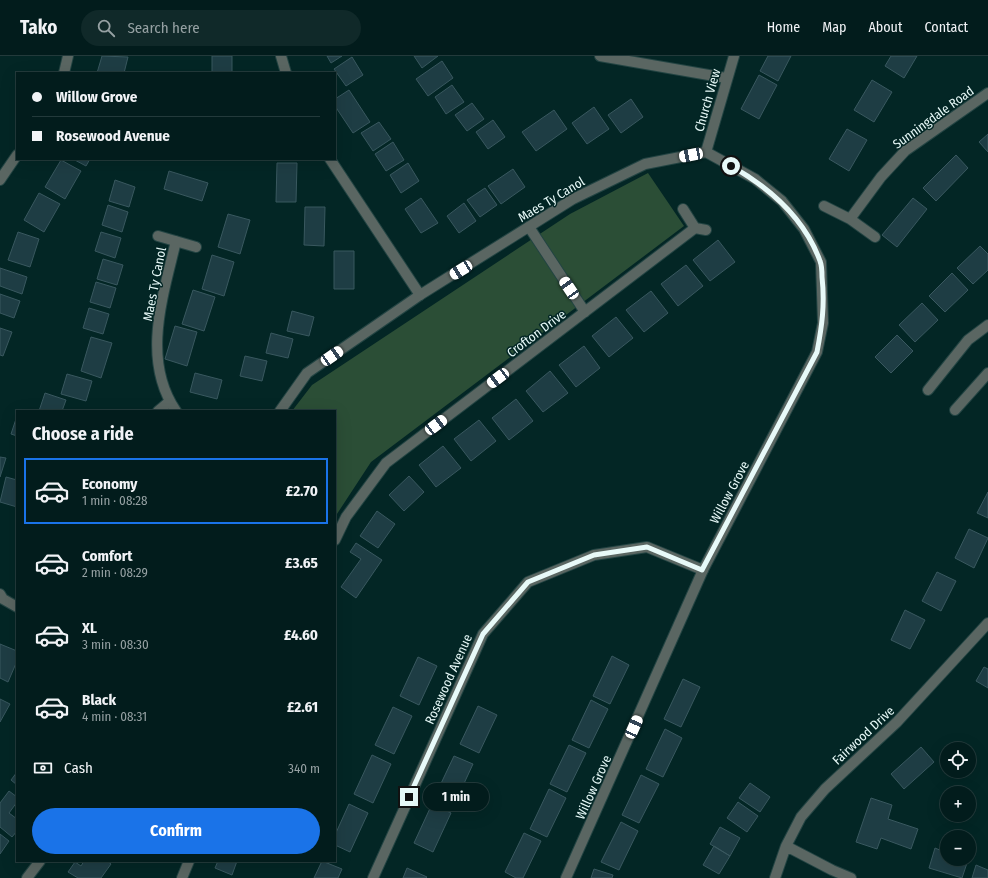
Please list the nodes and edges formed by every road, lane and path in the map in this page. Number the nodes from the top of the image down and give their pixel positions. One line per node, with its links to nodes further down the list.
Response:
1 (68, 56): 5 (street)
2 (281, 56): 6 (street)
3 (600, 56): 7 (street)
4 (734, 56): 7 (street, Church View)
5 (64, 72)
6 (286, 72)
7 (726, 78): 9 (street, Church View)
8 (988, 94): 15 (street, Sunningdale Road)
9 (706, 152): 16 (street, Maes Ty Canol); 34 (street, Willow Grove)
10 (16, 156): 12 (street)
11 (331, 160): 23 (street)
12 (0, 180)
13 (824, 206): 15 (street)
14 (683, 209): 17 (street)
15 (850, 219): 20 (street)
16 (529, 227): 23 (street, Maes Ty Canol); 24 (street, Crofton Drive)
17 (695, 228): 18 (street); 24 (street, Crofton Drive)
18 (706, 230)
19 (158, 236): 21 (street, Maes Ty Canol)
20 (875, 237)
21 (176, 241): 22 (street, Maes Ty Canol); 28 (street, Maes Ty Canol)
22 (196, 247)
23 (420, 295): 31 (street, Maes Ty Canol)
24 (585, 312): 33 (street, Crofton Drive)
25 (988, 325): 27 (street)
26 (988, 373): 32 (street)
27 (928, 390)
28 (170, 401): 29 (street); 30 (street, Maes Ty Canol)
29 (159, 410)
30 (175, 410)
31 (281, 410)
32 (955, 410)
33 (336, 538)
34 (702, 570): 43 (street, Rosewood Avenue); 44 (street, Willow Grove)
35 (1, 599): 36 (street)
36 (16, 606)
37 (988, 623): 38 (street, Fairwood Drive)
38 (786, 846): 45 (street, Fairwood Drive); 46 (street)
39 (39, 862): 41 (street)
40 (189, 862): 42 (street)
41 (27, 878)
42 (182, 878)
43 (373, 878)
44 (566, 878)
45 (775, 878)
46 (851, 878)

